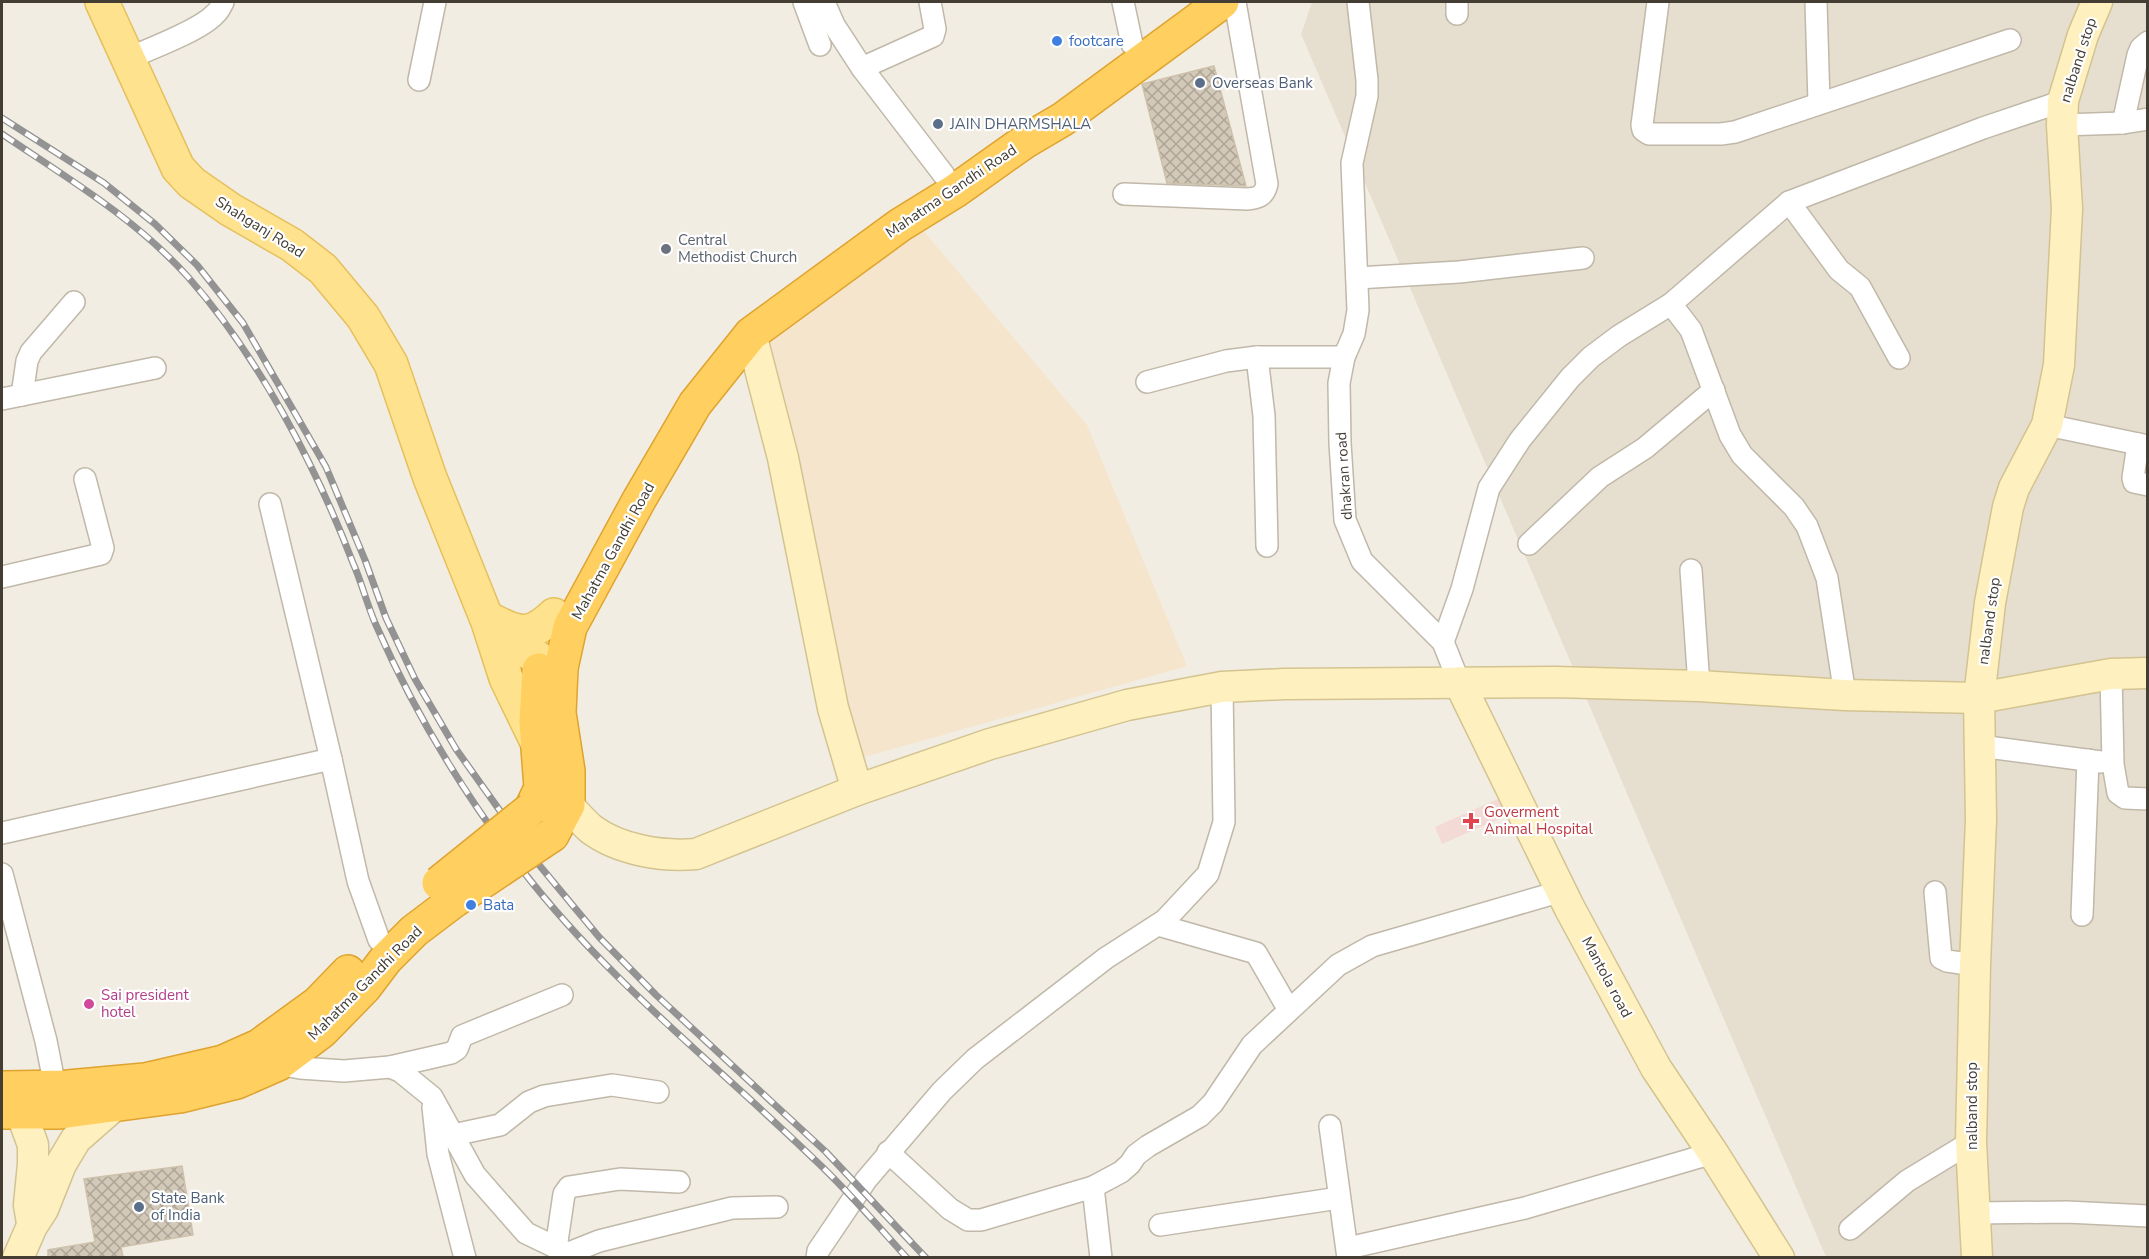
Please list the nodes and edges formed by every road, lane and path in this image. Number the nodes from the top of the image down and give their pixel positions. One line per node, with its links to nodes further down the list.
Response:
1 (102, 2): 19 (main road, Shahganj Road)
2 (223, 2): 19 (street)
3 (435, 2): 21 (street)
4 (804, 2): 18 (street)
5 (824, 2): 20 (street)
6 (930, 2): 20 (street)
7 (1123, 2): 17 (street)
8 (1194, 2): 17 (highway, Mahatma Gandhi Road)
9 (1222, 2): 33 (highway, Mahatma Gandhi Road)
10 (1235, 2): 27 (street)
11 (1358, 2): 30 (street, dhakran road)
12 (1658, 2): 22 (street)
13 (1816, 2): 22 (street)
14 (2097, 2): 23 (street, nalband stop)
15 (2010, 40): 22 (street)
16 (2148, 42): 25 (street)
17 (1132, 44): 26 (highway, Mahatma Gandhi Road)
18 (820, 45)
19 (129, 58): 51 (main road, Shahganj Road)
20 (862, 68): 26 (street)
21 (419, 80)
22 (1819, 103)
23 (2062, 113): 25 (street); 28 (street); 41 (street, nalband stop)
24 (2148, 119): 25 (street)
25 (2123, 123)
26 (944, 175): 50 (highway, Mahatma Gandhi Road)
27 (1124, 194)
28 (1789, 202): 32 (street); 36 (street)
29 (1583, 258): 30 (street)
30 (1357, 278): 35 (street, dhakran road)
31 (74, 302): 40 (street)
32 (1671, 304): 39 (street); 52 (street)
33 (751, 334): 53 (highway, Mahatma Gandhi Road); 66 (street)
34 (1257, 357): 35 (street); 38 (street); 47 (street)
35 (1344, 357): 52 (street, dhakran road)
36 (1899, 358)
37 (155, 368): 40 (street)
38 (1147, 382)
39 (1714, 390): 46 (street); 59 (street)
40 (12, 397)
41 (2047, 425): 42 (street); 60 (street, nalband stop)
42 (2143, 445): 44 (street)
43 (85, 480): 49 (street)
44 (2148, 484)
45 (270, 504): 63 (street)
46 (1529, 544)
47 (1267, 546)
48 (1691, 570): 57 (street)
49 (2, 577)
50 (554, 615): 51 (main road); 53 (highway, Mahatma Gandhi Road)
51 (486, 617): 53 (main road, Shahganj Road); 61 (main road, Shahganj Road)
52 (1439, 638): 56 (street)
53 (551, 664): 61 (highway, Mahatma Gandhi Road); 68 (highway, Mahatma Gandhi Road)
54 (2148, 673): 55 (street)
55 (2111, 674): 60 (street); 65 (street)
56 (1459, 682): 57 (street); 58 (street); 72 (street, Mantola road)
57 (1700, 686): 59 (street)
58 (1222, 687): 66 (street); 75 (street)
59 (1845, 695): 60 (street)
60 (1979, 698): 62 (street, nalband stop)
61 (538, 744): 71 (highway, Mahatma Gandhi Road, bridge)
62 (1980, 746): 64 (street); 77 (street, nalband stop)
63 (331, 759): 69 (street); 76 (street)
64 (2088, 760): 65 (street); 74 (street)
65 (2113, 764): 67 (street)
66 (857, 790): 68 (street)
67 (2148, 799)
68 (568, 805): 71 (highway, Mahatma Gandhi Road, bridge)
69 (2, 833)
70 (2, 874): 84 (street)
71 (447, 891): 76 (highway, Mahatma Gandhi Road); 80 (highway, Mahatma Gandhi Road)
72 (1562, 891): 79 (street); 91 (street, Mantola road)
73 (1935, 892): 77 (street)
74 (2082, 915)
75 (1158, 925): 79 (street); 90 (street)
76 (379, 940): 84 (highway, Mahatma Gandhi Road)
77 (1975, 965): 89 (street, nalband stop)
78 (562, 994): 81 (street)
79 (1289, 1010): 93 (street)
80 (278, 1064): 81 (street); 85 (highway, Mahatma Gandhi Road)
81 (390, 1066): 83 (street)
82 (658, 1092): 88 (street)
83 (432, 1097): 88 (street); 104 (street)
84 (58, 1099): 85 (highway, Mahatma Gandhi Road); 86 (highway, Mahatma Gandhi Road)
85 (117, 1103): 99 (street)
86 (8, 1104): 99 (street)
87 (1330, 1126): 94 (street)
88 (453, 1136): 102 (street)
89 (1971, 1142): 96 (street, nalband stop); 100 (street)
90 (888, 1152): 93 (street); 105 (street)
91 (1713, 1153): 101 (street); 107 (street, Mantola road)
92 (679, 1182): 102 (street)
93 (1093, 1187): 106 (street)
94 (1339, 1198): 98 (street); 101 (street)
95 (777, 1207): 102 (street)
96 (1975, 1213): 97 (street); 108 (street, nalband stop)
97 (2148, 1216)
98 (1160, 1225)
99 (32, 1226): 103 (street)
100 (1850, 1229)
101 (1348, 1252)
102 (568, 1253)
103 (18, 1257)
104 (465, 1257)
105 (817, 1257)
106 (1101, 1257)
107 (1779, 1257)
108 (1977, 1257)

